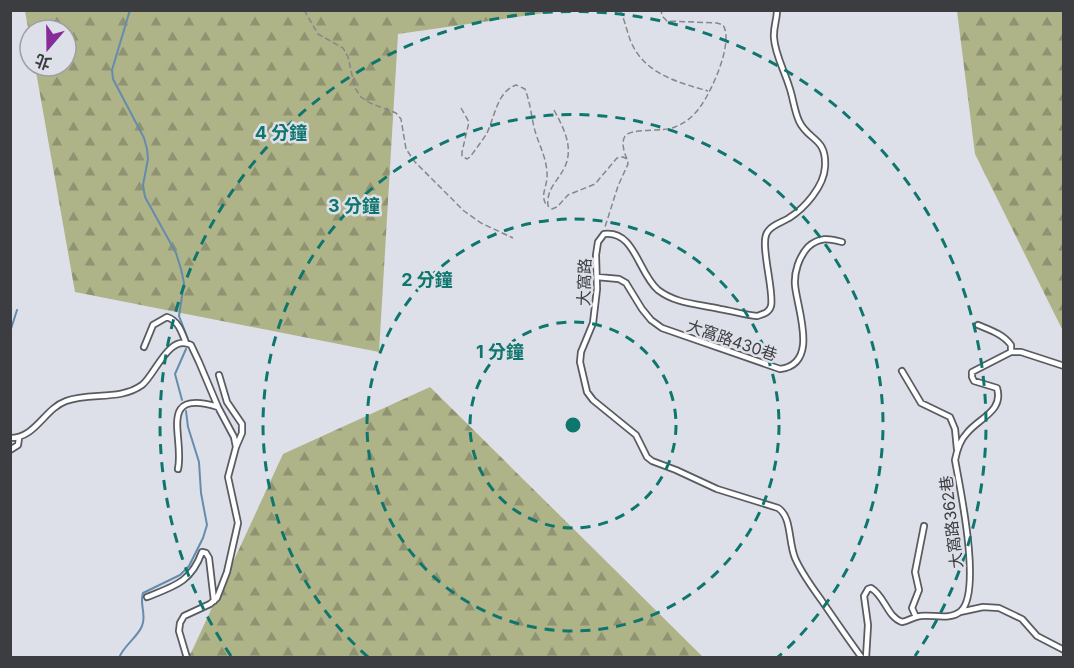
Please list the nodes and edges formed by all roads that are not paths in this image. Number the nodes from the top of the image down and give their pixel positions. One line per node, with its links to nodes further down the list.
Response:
1 (777, 11): 3 (lane, 大窩路)
2 (842, 242): 3 (lane, 大窩路430巷)
3 (597, 277): 25 (lane, 大窩路)
4 (978, 325): 7 (lane)
5 (184, 343): 6 (lane); 11 (lane); 13 (lane)
6 (144, 347)
7 (1011, 352): 8 (lane); 15 (lane)
8 (1064, 366)
9 (902, 371): 15 (lane, 大窩路362巷)
10 (219, 375): 14 (lane)
11 (218, 407): 14 (lane); 17 (lane)
12 (10, 438): 13 (lane)
13 (19, 438): 16 (lane)
14 (236, 447): 20 (lane)
15 (957, 449): 21 (lane, 大窩路362巷)
16 (10, 450)
17 (178, 469)
18 (924, 526): 22 (lane)
19 (147, 597): 20 (lane)
20 (214, 601): 24 (lane)
21 (960, 612): 22 (lane); 23 (lane)
22 (916, 617): 25 (lane)
23 (1064, 650)
24 (187, 657)
25 (864, 657)

